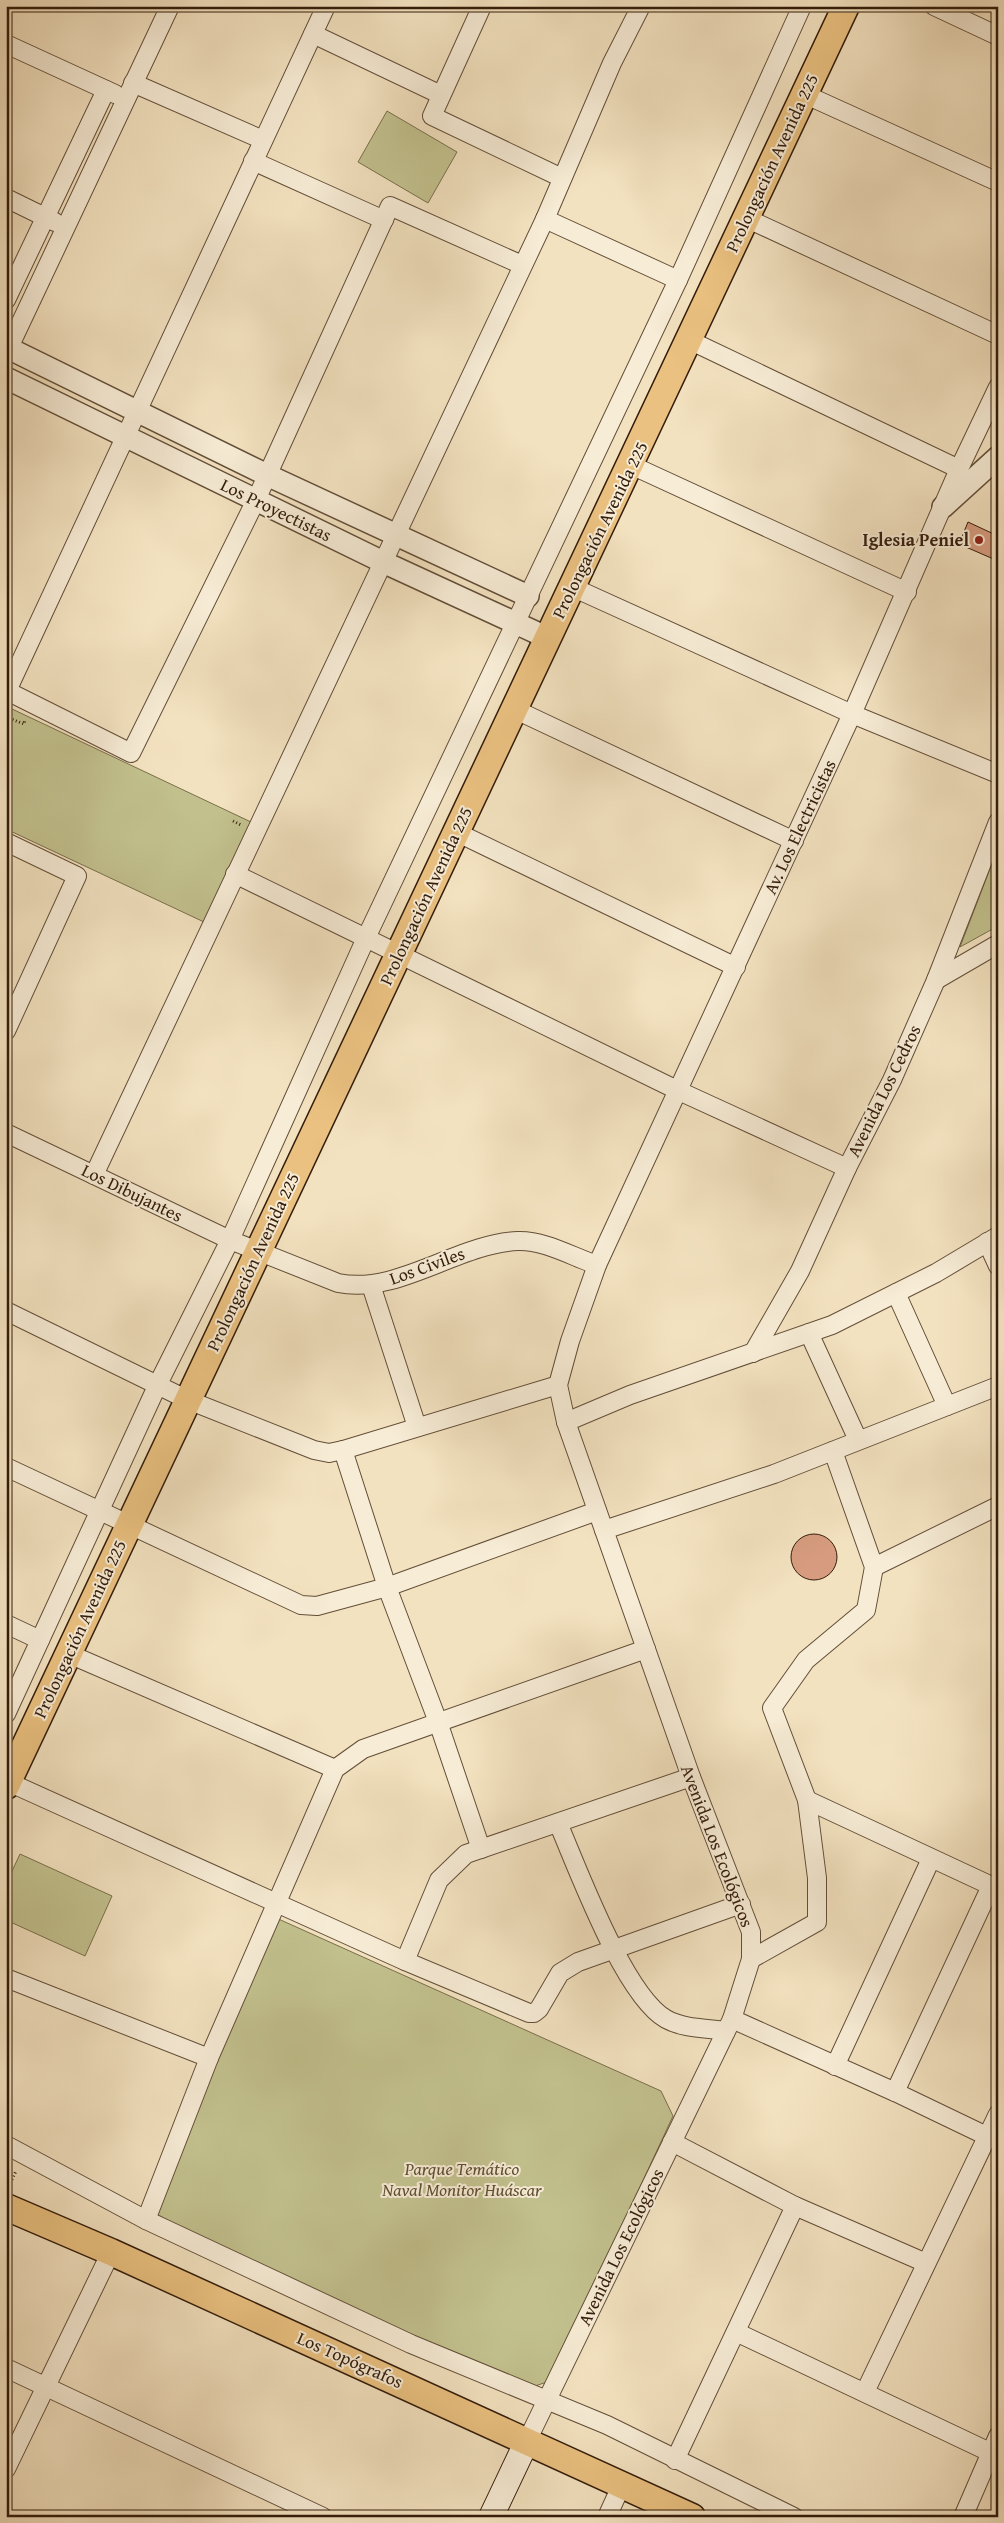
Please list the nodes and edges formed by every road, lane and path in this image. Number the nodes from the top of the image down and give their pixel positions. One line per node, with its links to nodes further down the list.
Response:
1 (170, 6): 11 (street)
2 (326, 6): 8 (street)
3 (482, 6): 14 (street)
4 (641, 6): 18 (street)
5 (802, 6): 27 (street, Prolongación Avenida 225)
6 (846, 6): 13 (main road, Prolongación Avenida 225)
7 (934, 6): 9 (street)
8 (313, 34): 14 (street); 16 (street)
9 (998, 36)
10 (6, 44): 12 (street)
11 (133, 82): 15 (street); 16 (street)
12 (106, 90): 15 (street); 21 (street)
13 (804, 94): 19 (street); 22 (main road, Prolongación Avenida 225)
14 (442, 95): 18 (street)
15 (125, 98): 25 (street)
16 (263, 140): 17 (street)
17 (253, 161): 24 (street); 34 (street)
18 (562, 178): 23 (street)
19 (998, 182)
20 (6, 198): 21 (street)
21 (44, 217): 25 (street); 28 (street)
22 (746, 218): 29 (street); 30 (main road, Prolongación Avenida 225)
23 (545, 219): 26 (street); 27 (street)
24 (384, 220): 26 (street); 39 (street)
25 (65, 227): 31 (street)
26 (522, 265): 42 (street)
27 (678, 280): 46 (street, Prolongación Avenida 225)
28 (6, 300)
29 (998, 335)
30 (689, 340): 37 (main road, Prolongación Avenida 225); 38 (street)
31 (7, 350): 34 (street)
32 (6, 378): 35 (street, Los Proyectistas)
33 (998, 387): 38 (street, Av. Los Electricistas)
34 (138, 410): 35 (street); 39 (street)
35 (125, 436): 40 (street, Los Proyectistas); 49 (street)
36 (998, 457): 41 (street)
37 (631, 465): 44 (main road, Prolongación Avenida 225); 45 (street)
38 (959, 469): 41 (street, Av. Los Electricistas)
39 (266, 475): 40 (street); 42 (street)
40 (256, 500): 43 (street, Los Proyectistas); 49 (street)
41 (943, 507): 45 (street, Av. Los Electricistas)
42 (395, 534): 43 (street); 46 (street)
43 (383, 562): 47 (street, Los Proyectistas); 57 (street)
44 (572, 587): 48 (main road, Prolongación Avenida 225); 51 (street)
45 (907, 592): 51 (street, Av. Los Electricistas)
46 (528, 596): 47 (street, Prolongación Avenida 225)
47 (516, 622): 48 (street, Los Proyectistas); 58 (street, Prolongación Avenida 225)
48 (548, 638): 50 (main road, Prolongación Avenida 225)
49 (7, 692)
50 (514, 709): 54 (main road, Prolongación Avenida 225); 55 (street)
51 (852, 714): 52 (street); 55 (street, Av. Los Electricistas)
52 (998, 774)
53 (998, 822): 62 (street, Avenida Los Cedros)
54 (456, 832): 60 (main road, Prolongación Avenida 225); 61 (street)
55 (794, 841): 61 (street, Av. Los Electricistas)
56 (6, 842): 63 (street)
57 (236, 874): 58 (street); 67 (street)
58 (366, 938): 60 (street); 69 (street, Prolongación Avenida 225)
59 (998, 944): 62 (street)
60 (399, 954): 64 (street); 70 (main road, Prolongación Avenida 225)
61 (736, 967): 64 (street, Av. Los Electricistas)
62 (936, 980): 66 (street, Avenida Los Cedros)
63 (6, 1031)
64 (679, 1091): 66 (street); 71 (street, Av. Los Electricistas)
65 (6, 1133): 67 (street, Los Dibujantes)
66 (847, 1168): 77 (street, Avenida Los Cedros)
67 (94, 1174): 69 (street, Los Dibujantes)
68 (992, 1239): 72 (street); 74 (street)
69 (230, 1240): 70 (street, Los Dibujantes); 78 (street, Prolongación Avenida 225)
70 (258, 1252): 73 (street, Los Civiles); 81 (main road, Prolongación Avenida 225)
71 (597, 1265): 73 (street, Los Civiles); 79 (street, Avenida Los Ecológicos)
72 (998, 1266)
73 (370, 1285): 84 (street)
74 (896, 1293): 76 (street); 82 (street)
75 (6, 1311): 78 (street)
76 (809, 1333): 77 (street); 85 (street)
77 (753, 1353): 83 (street)
78 (158, 1384): 81 (street); 91 (street, Prolongación Avenida 225)
79 (558, 1385): 83 (street, Avenida Los Ecológicos); 84 (street)
80 (998, 1386): 82 (street)
81 (188, 1400): 86 (street); 92 (main road, Prolongación Avenida 225)
82 (947, 1406): 85 (street)
83 (566, 1422): 90 (street, Avenida Los Ecológicos)
84 (417, 1427): 86 (street)
85 (858, 1440): 87 (street)
86 (343, 1450): 95 (street)
87 (833, 1450): 93 (street); 94 (street)
88 (6, 1468): 91 (street)
89 (998, 1506): 94 (street)
90 (597, 1511): 93 (street, Avenida Los Ecológicos); 95 (street)
91 (101, 1512): 92 (street); 97 (street, Prolongación Avenida 225)
92 (129, 1525): 95 (street); 99 (main road, Prolongación Avenida 225)
93 (604, 1530): 98 (street, Avenida Los Ecológicos)
94 (874, 1567): 105 (street)
95 (387, 1587): 101 (street)
96 (6, 1624): 97 (street)
97 (40, 1640): 100 (street, Prolongación Avenida 225)
98 (646, 1649): 101 (street); 103 (street, Avenida Los Ecológicos)
99 (69, 1654): 102 (street); 104 (main road, Prolongación Avenida 225)
100 (6, 1714)
101 (438, 1722): 102 (street); 107 (street)
102 (335, 1769): 110 (street)
103 (690, 1777): 106 (street); 111 (street, Avenida Los Ecológicos)
104 (7, 1783): 110 (street)
105 (807, 1800): 108 (street); 113 (street)
106 (558, 1823): 107 (street); 112 (street)
107 (481, 1849): 114 (street)
108 (931, 1859): 109 (street); 118 (street)
109 (994, 1888): 119 (street)
110 (275, 1902): 114 (street); 117 (street)
111 (740, 1904): 112 (street); 113 (street, Avenida Los Ecológicos)
112 (613, 1948): 114 (street); 116 (street)
113 (750, 1958): 116 (street, Avenida Los Ecológicos)
114 (405, 1961)
115 (6, 1978): 117 (street)
116 (729, 2025): 118 (street); 122 (street, Avenida Los Ecológicos)
117 (209, 2058): 128 (street)
118 (835, 2066): 119 (street)
119 (895, 2092): 121 (street)
120 (998, 2114): 121 (street)
121 (993, 2138): 130 (street)
122 (672, 2142): 126 (street); 135 (street, Avenida Los Ecológicos)
123 (6, 2145): 124 (street)
124 (24, 2154): 125 (path); 128 (street)
125 (6, 2192)
126 (795, 2206): 130 (street); 131 (street)
127 (6, 2207): 129 (main road, Los Topógrafos)
128 (146, 2220): 135 (street)
129 (111, 2252): 133 (street); 136 (main road, Los Topógrafos)
130 (926, 2263): 134 (street)
131 (736, 2332): 134 (street); 138 (street)
132 (6, 2368): 133 (street)
133 (47, 2387): 139 (street); 141 (street)
134 (865, 2392): 137 (street)
135 (546, 2400): 136 (street, Avenida Los Ecológicos); 138 (street)
136 (527, 2441): 140 (main road, Los Topógrafos); 142 (main road, Avenida Los Ecológicos)
137 (995, 2448): 146 (street)
138 (675, 2460): 145 (street)
139 (6, 2469)
140 (622, 2484): 143 (street); 144 (main road, Los Topógrafos)
141 (323, 2517)
142 (492, 2517)
143 (607, 2517)
144 (692, 2517)
145 (794, 2517)
146 (963, 2517)

